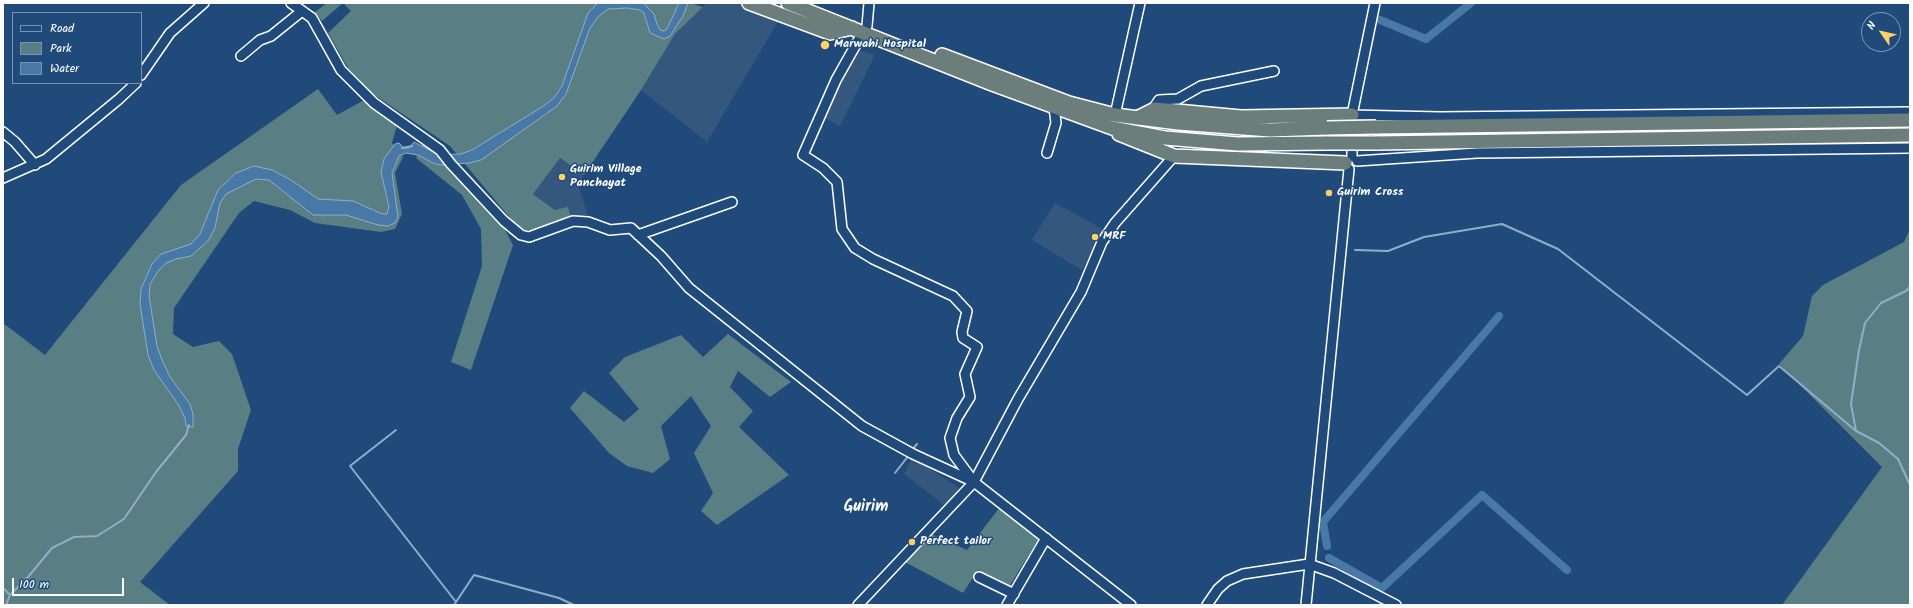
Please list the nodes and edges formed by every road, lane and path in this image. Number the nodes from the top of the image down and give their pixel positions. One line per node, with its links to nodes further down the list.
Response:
1 (204, 3): 13 (street)
2 (291, 3): 9 (street)
3 (749, 3): 10 (highway)
4 (788, 3): 10 (highway)
5 (810, 3): 10 (highway)
6 (869, 3): 10 (street)
7 (1140, 3): 18 (street)
8 (1375, 3): 19 (street)
9 (302, 11): 11 (street); 32 (street)
10 (861, 29): 15 (highway); 18 (highway); 33 (street)
11 (241, 56)
12 (1274, 71): 16 (street)
13 (142, 74)
14 (135, 84): 29 (street)
15 (1054, 107): 22 (highway); 26 (street)
16 (1153, 109): 19 (highway); 20 (highway)
17 (1910, 112): 19 (street)
18 (1115, 115): 20 (highway)
19 (1352, 115): 28 (street)
20 (1137, 118): 21 (highway, bridge)
21 (1910, 120)
22 (1112, 128): 24 (highway, bridge); 27 (highway)
23 (3, 132): 29 (street)
24 (1910, 135)
25 (1910, 148): 28 (street)
26 (1046, 153)
27 (1174, 156): 28 (highway); 33 (street)
28 (1351, 162): 35 (street)
29 (35, 166): 30 (street)
30 (3, 178)
31 (732, 202): 32 (street)
32 (638, 235): 33 (street)
33 (974, 482): 34 (street); 38 (street)
34 (1046, 538): 37 (street); 40 (street)
35 (1309, 564): 41 (street); 42 (street); 43 (street)
36 (979, 577): 37 (street)
37 (1014, 594): 39 (street)
38 (858, 605)
39 (1007, 605)
40 (1132, 605)
41 (1207, 605)
42 (1306, 605)
43 (1396, 605)

